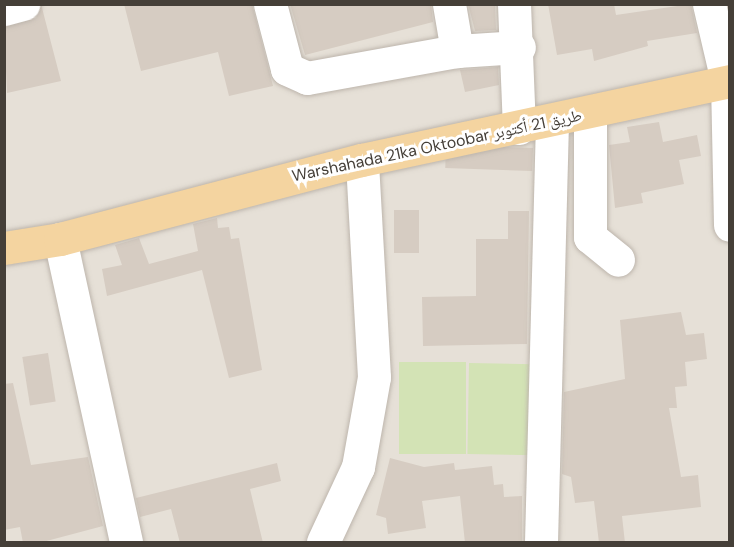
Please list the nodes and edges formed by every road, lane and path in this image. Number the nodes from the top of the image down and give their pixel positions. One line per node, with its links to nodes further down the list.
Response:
1 (23, 4): 6 (street)
2 (270, 4): 8 (street)
3 (449, 4): 8 (street)
4 (514, 4): 7 (street)
5 (710, 4): 9 (street)
6 (4, 9)
7 (519, 47): 8 (street); 12 (street)
8 (457, 51)
9 (728, 81): 10 (main road, Warshahada 21ka Oktoobar طريق 21 أكتوبر); 14 (street)
10 (590, 112): 11 (main road, Warshahada 21ka Oktoobar طريق 21 أكتوبر); 17 (street)
11 (552, 121): 12 (main road, Warshahada 21ka Oktoobar طريق 21 أكتوبر); 20 (street)
12 (519, 128): 13 (main road, Warshahada 21ka Oktoobar طريق 21 أكتوبر)
13 (362, 160): 15 (main road, Warshahada 21ka Oktoobar طريق 21 أكتوبر); 19 (street)
14 (729, 225)
15 (60, 239): 16 (main road, Warshahada 21ka Oktoobar طريق 21 أكتوبر); 18 (street)
16 (4, 248)
17 (618, 260)
18 (126, 543)
19 (323, 543)
20 (541, 543)

